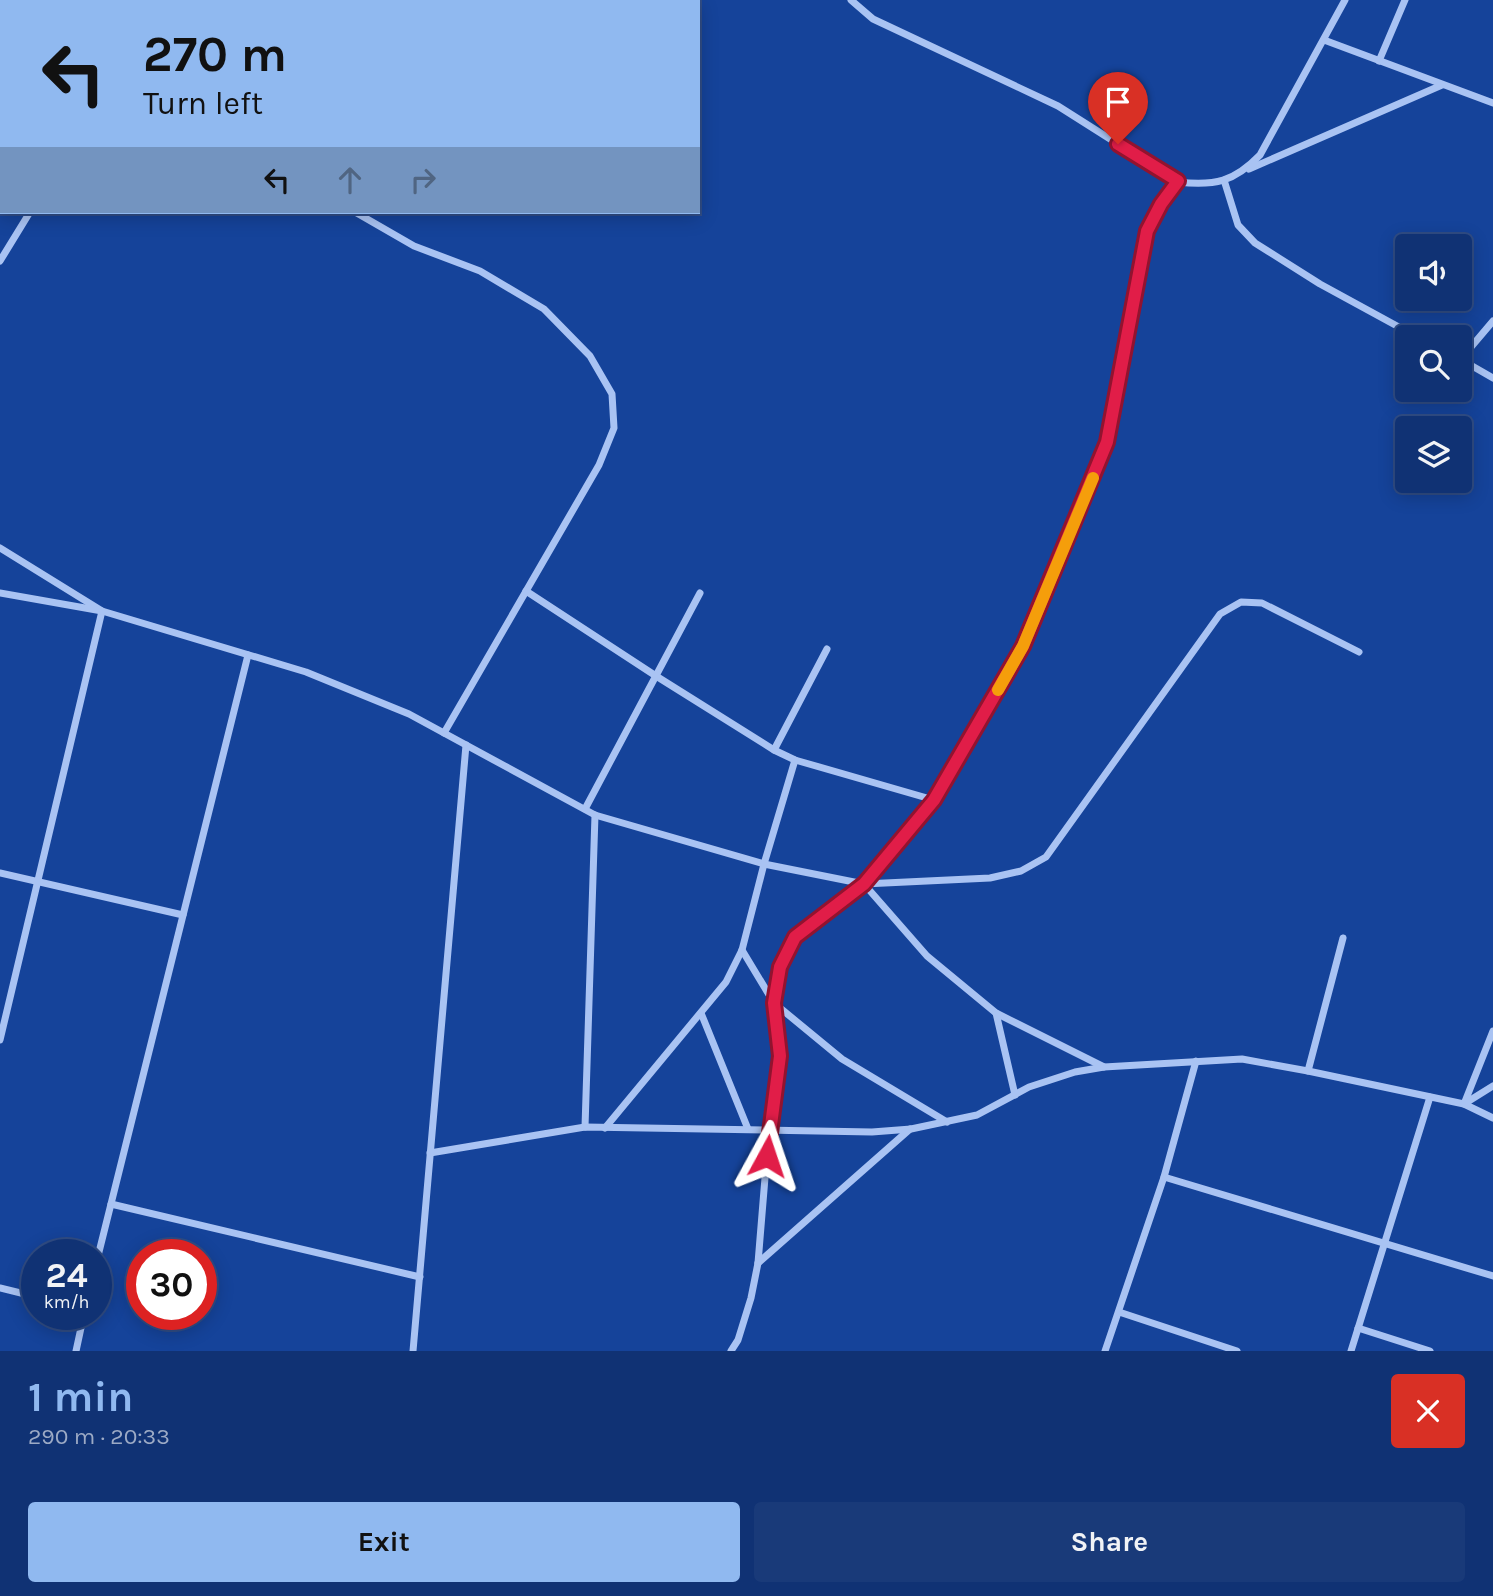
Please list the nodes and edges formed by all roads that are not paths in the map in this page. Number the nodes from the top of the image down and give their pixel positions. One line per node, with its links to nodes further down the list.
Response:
1 (851, 0): 10 (street)
2 (1345, 0): 4 (street)
3 (1405, 0): 5 (street)
4 (1324, 40): 5 (street); 8 (street)
5 (1379, 61): 6 (street)
6 (1442, 85): 7 (street); 8 (street)
7 (1492, 102)
8 (1245, 171): 9 (street)
9 (1224, 180): 10 (street); 15 (street)
10 (1178, 181): 32 (street)
11 (29, 214): 13 (street)
12 (358, 214): 20 (street)
13 (0, 261)
14 (1493, 321): 16 (street)
15 (1395, 325)
16 (1472, 346)
17 (1472, 367): 18 (street)
18 (1493, 379)
19 (0, 548): 23 (street)
20 (526, 591): 27 (street); 28 (street)
21 (0, 593): 23 (street)
22 (700, 593): 27 (street)
23 (102, 611): 26 (street); 37 (street)
24 (827, 649): 30 (street)
25 (1359, 652): 38 (street)
26 (248, 655): 28 (street); 39 (street)
27 (656, 676): 30 (street); 33 (street)
28 (444, 733): 29 (street)
29 (466, 745): 33 (street); 61 (street)
30 (774, 750): 31 (street)
31 (795, 760): 32 (street); 35 (street)
32 (934, 800): 38 (street)
33 (585, 809): 34 (street)
34 (595, 815): 35 (street); 56 (street)
35 (764, 864): 38 (street); 41 (street)
36 (0, 873): 37 (street)
37 (38, 882): 39 (street); 46 (street)
38 (864, 884): 42 (street); 44 (street)
39 (183, 915): 63 (street)
40 (1343, 938): 49 (street)
41 (741, 950): 42 (street); 43 (street)
42 (774, 1003): 55 (street); 59 (street)
43 (701, 1013): 57 (street); 58 (street)
44 (996, 1013): 48 (street); 51 (street)
45 (1493, 1031): 53 (street)
46 (0, 1040)
47 (1196, 1061): 48 (street); 49 (street); 62 (street)
48 (1104, 1067): 51 (street)
49 (1308, 1070): 52 (street)
50 (1493, 1086): 53 (street)
51 (1015, 1095): 55 (street)
52 (1430, 1097): 53 (street); 65 (street)
53 (1464, 1104): 54 (street)
54 (1493, 1118)
55 (947, 1122): 60 (street)
56 (585, 1128): 57 (street); 61 (street)
57 (605, 1128): 58 (street)
58 (748, 1129): 59 (street)
59 (769, 1129): 60 (street); 66 (street)
60 (911, 1129): 66 (street)
61 (430, 1153): 68 (street)
62 (1164, 1177): 65 (street); 71 (street)
63 (111, 1204): 64 (street); 68 (street)
64 (102, 1239)
65 (1383, 1243): 67 (street); 72 (street)
66 (758, 1263): 77 (street)
67 (1493, 1276)
68 (419, 1277): 76 (street)
69 (0, 1288): 70 (street)
70 (21, 1293)
71 (1119, 1312): 78 (street); 79 (street)
72 (1358, 1328): 80 (street); 81 (street)
73 (81, 1330): 74 (street)
74 (77, 1350): 75 (street)
75 (86, 1351)
76 (413, 1351)
77 (731, 1351)
78 (1105, 1351)
79 (1237, 1351)
80 (1351, 1351)
81 (1430, 1351)

